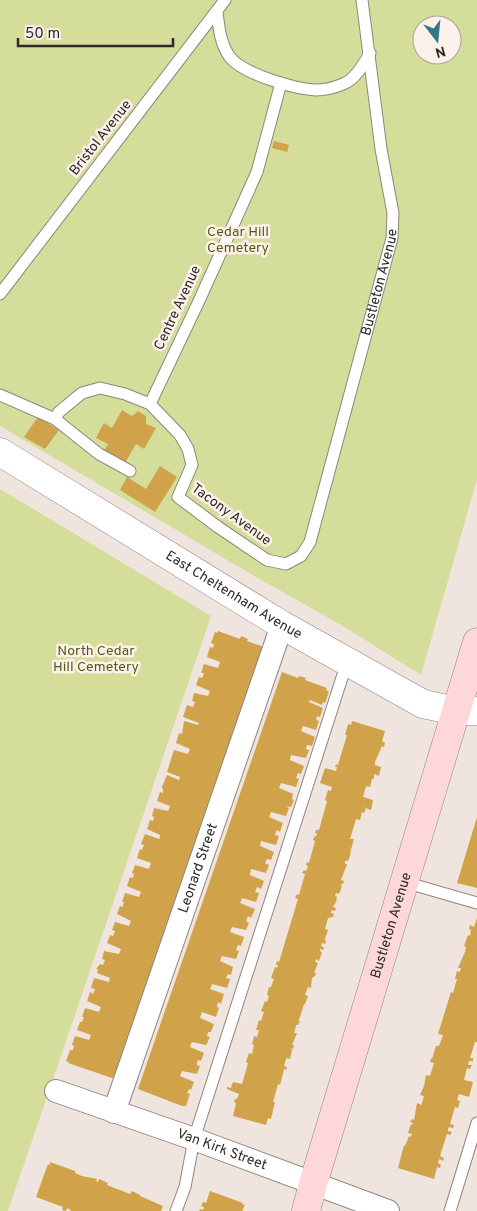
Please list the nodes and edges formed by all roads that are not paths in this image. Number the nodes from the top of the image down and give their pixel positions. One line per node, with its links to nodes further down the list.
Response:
1 (226, 0): 3 (lane, Bristol Avenue)
2 (362, 0): 4 (lane, Bustleton Avenue)
3 (217, 12): 5 (lane); 6 (lane, Bristol Avenue)
4 (370, 53): 5 (lane); 12 (lane, Bustleton Avenue)
5 (281, 83): 8 (lane, Centre Avenue)
6 (0, 294)
7 (0, 395): 9 (lane)
8 (150, 404): 9 (lane, Tacony Avenue); 12 (lane, Tacony Avenue)
9 (55, 419): 11 (lane)
10 (0, 452): 13 (street, East Cheltenham Avenue)
11 (130, 471)
12 (301, 556)
13 (282, 625): 15 (street, East Cheltenham Avenue); 20 (street, Leonard Street)
14 (477, 642): 16 (main road, Bustleton Avenue)
15 (347, 662): 16 (street, East Cheltenham Avenue); 22 (lane)
16 (467, 711): 17 (main road, Bustleton Avenue)
17 (404, 882): 18 (lane); 23 (main road, Bustleton Avenue)
18 (477, 903)
19 (56, 1091): 20 (street, Van Kirk Street)
20 (114, 1112): 22 (street, Van Kirk Street)
21 (477, 1123): 27 (lane)
22 (194, 1139): 23 (street, Van Kirk Street); 24 (lane)
23 (313, 1184): 25 (main road, Bustleton Avenue); 26 (street, Van Kirk Street)
24 (176, 1211)
25 (306, 1211)
26 (388, 1211)
27 (450, 1211)

